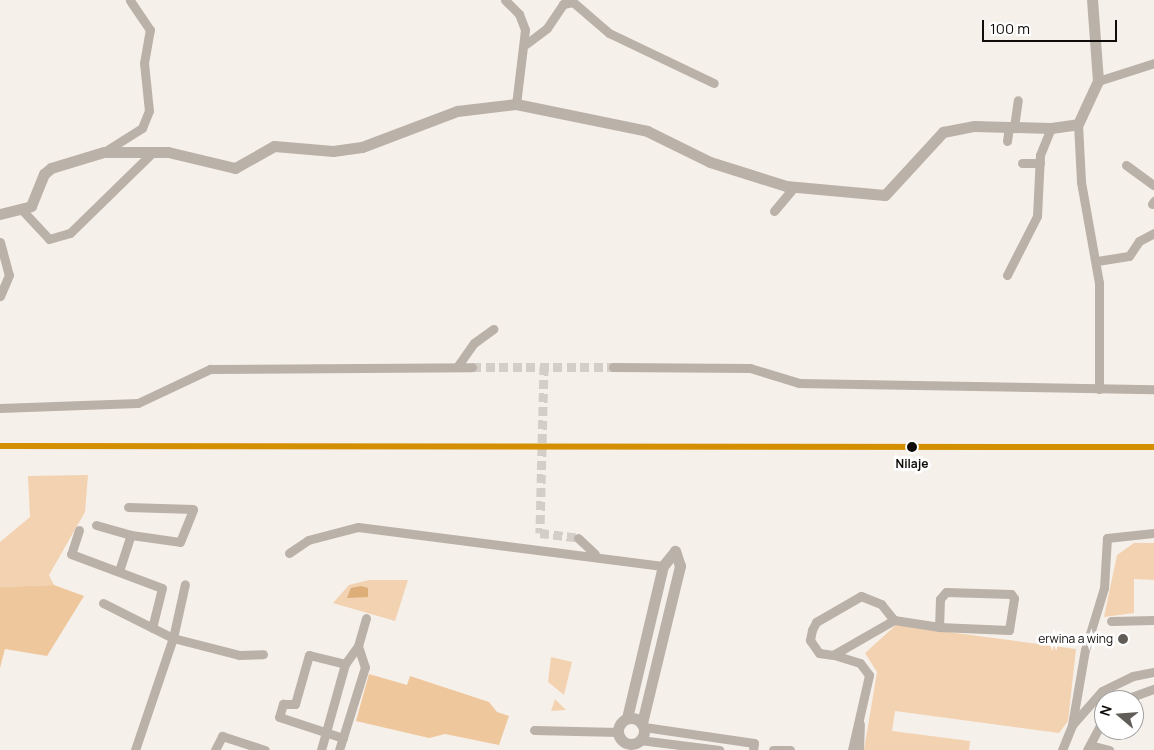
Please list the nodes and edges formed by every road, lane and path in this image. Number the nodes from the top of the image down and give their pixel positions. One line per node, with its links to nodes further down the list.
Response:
1 (130, 0): 16 (street)
2 (505, 0): 5 (street)
3 (1092, 0): 7 (street)
4 (561, 2): 5 (street); 8 (street)
5 (526, 44): 10 (street)
6 (1154, 63): 7 (street)
7 (1098, 81): 11 (street)
8 (714, 83)
9 (1018, 100): 12 (street)
10 (516, 104): 15 (street); 21 (street)
11 (1078, 124): 13 (street); 27 (street)
12 (1012, 127): 13 (street); 14 (street); 21 (street)
13 (1051, 128): 18 (street)
14 (1007, 141)
15 (154, 151): 16 (street); 22 (street)
16 (104, 152): 22 (street)
17 (1022, 163): 18 (street)
18 (1040, 163): 28 (street)
19 (1126, 165): 20 (street)
20 (1154, 185)
21 (794, 187): 23 (street)
22 (23, 211): 24 (street)
23 (774, 211)
24 (0, 214)
25 (1154, 233): 27 (street)
26 (0, 242): 29 (street)
27 (1097, 261): 34 (street)
28 (1007, 275)
29 (0, 296)
30 (494, 329): 31 (street)
31 (457, 367): 32 (street); 36 (street)
32 (472, 367)
33 (613, 367): 34 (street)
34 (1099, 389): 35 (street)
35 (1154, 390)
36 (0, 408)
37 (128, 507): 41 (street)
38 (96, 525): 41 (street)
39 (79, 530): 46 (street)
40 (1154, 533): 66 (street)
41 (131, 535): 46 (street)
42 (578, 538): 44 (street)
43 (289, 553): 44 (street)
44 (595, 554): 45 (street)
45 (663, 566): 63 (street); 65 (street)
46 (119, 571): 54 (street)
47 (186, 584): 55 (street)
48 (103, 603): 54 (street)
49 (366, 618): 56 (street)
50 (894, 620): 53 (street); 58 (street); 58 (street)
51 (1154, 620): 52 (street)
52 (1111, 621)
53 (939, 627): 53 (street)
54 (152, 628): 55 (street)
55 (173, 638): 57 (street); 72 (street)
56 (358, 646): 59 (street); 62 (street)
57 (263, 654)
58 (833, 655): 64 (street)
59 (345, 664): 61 (street); 68 (street)
60 (1154, 672): 66 (street)
61 (337, 696): 62 (street); 68 (street)
62 (354, 701): 69 (street)
63 (627, 718): 65 (street); 70 (street)
64 (860, 724): 82 (street); 83 (street)
65 (643, 725): 70 (street); 79 (street)
66 (1072, 725): 84 (street)
67 (534, 730): 70 (street)
68 (326, 734): 69 (street); 75 (street)
69 (343, 738): 76 (street)
70 (628, 741): 77 (street); 78 (street)
71 (1088, 747): 85 (street)
72 (135, 750)
73 (215, 750): 74 (street)
74 (265, 750)
75 (321, 750)
76 (339, 750)
77 (615, 750)
78 (719, 750)
79 (753, 750)
80 (772, 750): 81 (street)
81 (790, 750)
82 (852, 750)
83 (859, 750)
84 (1062, 750)
85 (1109, 750)

